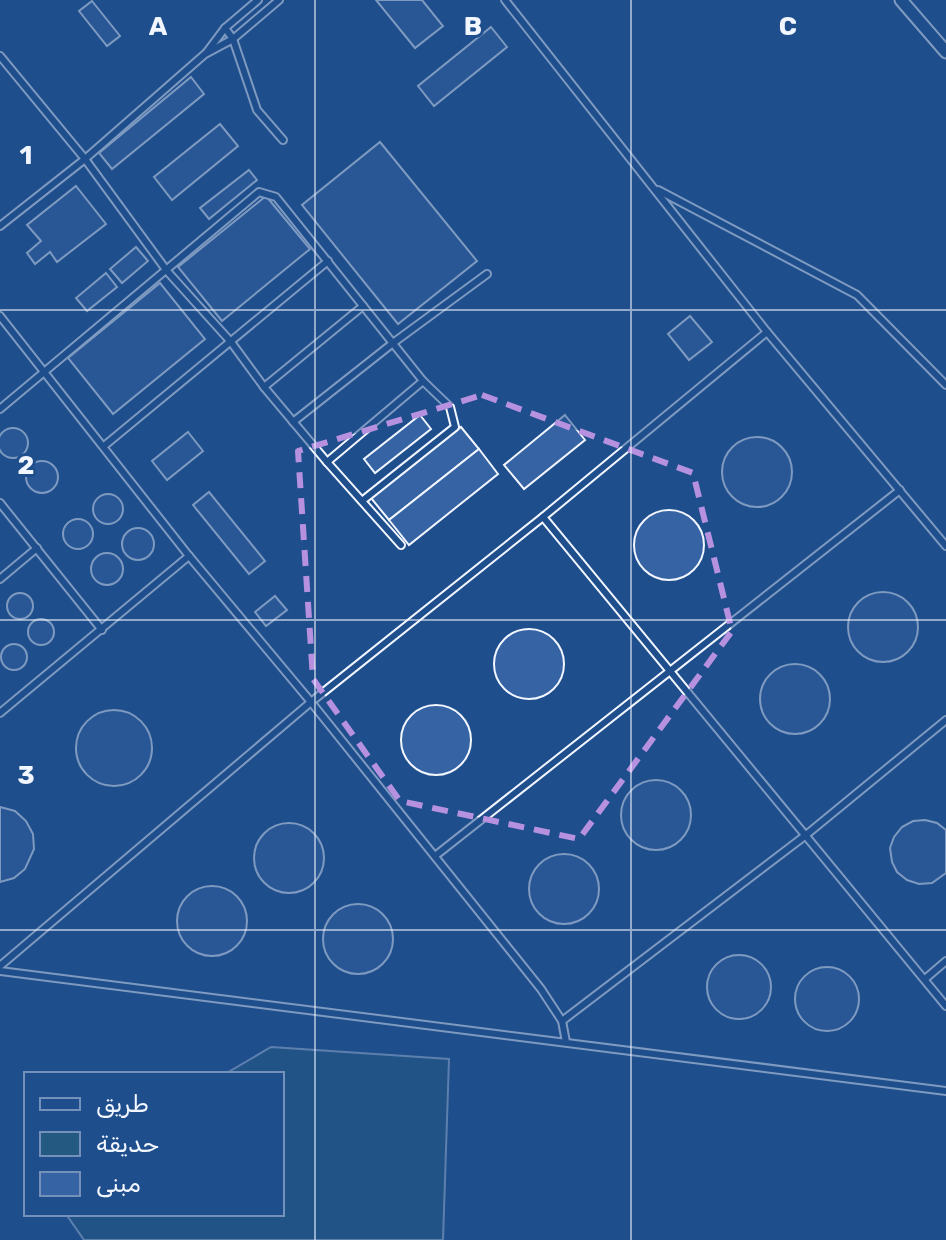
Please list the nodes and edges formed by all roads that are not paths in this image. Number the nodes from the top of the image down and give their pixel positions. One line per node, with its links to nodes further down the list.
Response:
1 (258, 0): 5 (lane)
2 (279, 0): 6 (lane)
3 (505, 0): 12 (lane)
4 (901, 0): 7 (street)
5 (225, 28): 6 (lane); 8 (lane)
6 (233, 39): 8 (lane); 10 (lane)
7 (946, 52)
8 (205, 54): 11 (lane)
9 (0, 56): 11 (lane)
10 (283, 140)
11 (85, 159): 13 (lane); 15 (lane)
12 (655, 188): 19 (lane); 24 (lane)
13 (0, 226)
14 (328, 261): 15 (lane); 17 (lane); 20 (lane)
15 (167, 271): 20 (lane); 22 (lane)
16 (487, 274): 21 (lane)
17 (363, 306): 21 (lane); 25 (lane)
18 (0, 316): 22 (lane)
19 (767, 332): 30 (lane); 33 (lane)
20 (231, 342): 25 (lane); 28 (lane)
21 (393, 343): 23 (lane); 27 (lane)
22 (45, 371): 26 (lane); 28 (lane)
23 (423, 381): 29 (lane); 31 (lane)
24 (946, 385)
25 (264, 387): 27 (lane)
26 (0, 409)
27 (293, 422): 29 (lane)
28 (104, 446): 37 (lane)
29 (327, 462): 31 (lane)
30 (900, 490): 35 (lane); 40 (lane)
31 (362, 501): 34 (lane)
32 (0, 503): 36 (lane)
33 (543, 517): 40 (lane); 41 (lane)
34 (401, 545)
35 (946, 546)
36 (37, 548): 38 (lane); 39 (lane)
37 (189, 556): 39 (lane); 41 (lane)
38 (0, 579)
39 (102, 630): 42 (lane)
40 (668, 672): 44 (lane); 45 (lane)
41 (311, 702): 45 (lane); 47 (lane)
42 (0, 713)
43 (946, 720): 44 (lane)
44 (806, 835): 48 (lane); 50 (lane)
45 (435, 856): 50 (lane)
46 (946, 961): 48 (lane)
47 (0, 968): 51 (lane)
48 (925, 979): 49 (lane)
49 (946, 1006)
50 (562, 1021): 51 (lane)
51 (566, 1042): 52 (lane)
52 (946, 1091)

